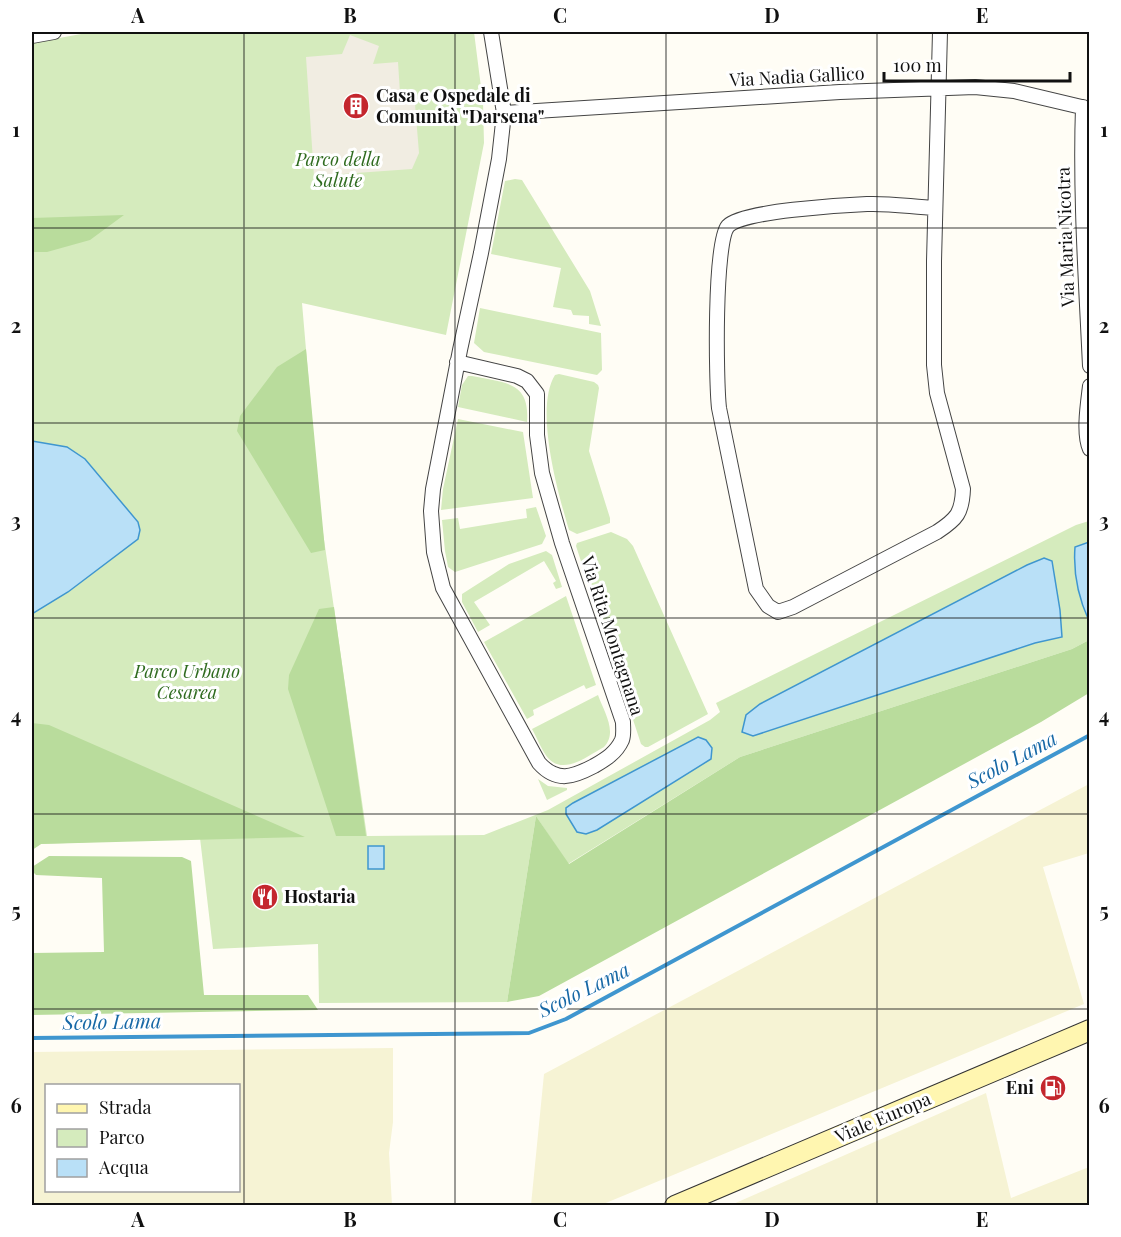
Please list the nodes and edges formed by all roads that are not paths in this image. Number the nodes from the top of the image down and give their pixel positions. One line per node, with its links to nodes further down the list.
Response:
1 (54, 32): 4 (street)
2 (491, 32): 7 (street, Via Rita Montagnana)
3 (940, 32): 5 (street)
4 (32, 36)
5 (938, 88): 6 (street, Via Nadia Gallico); 7 (street, Via Nadia Gallico); 8 (street)
6 (1086, 108): 10 (street, Via Maria Nicotra)
7 (504, 113): 9 (street, Via Rita Montagnana)
8 (935, 208): 8 (street)
9 (457, 362): 9 (street, Via Rita Montagnana)
10 (1089, 366)
11 (1089, 386): 12 (street)
12 (1089, 449)
13 (1089, 1030): 14 (main road, Viale Europa)
14 (675, 1206)

